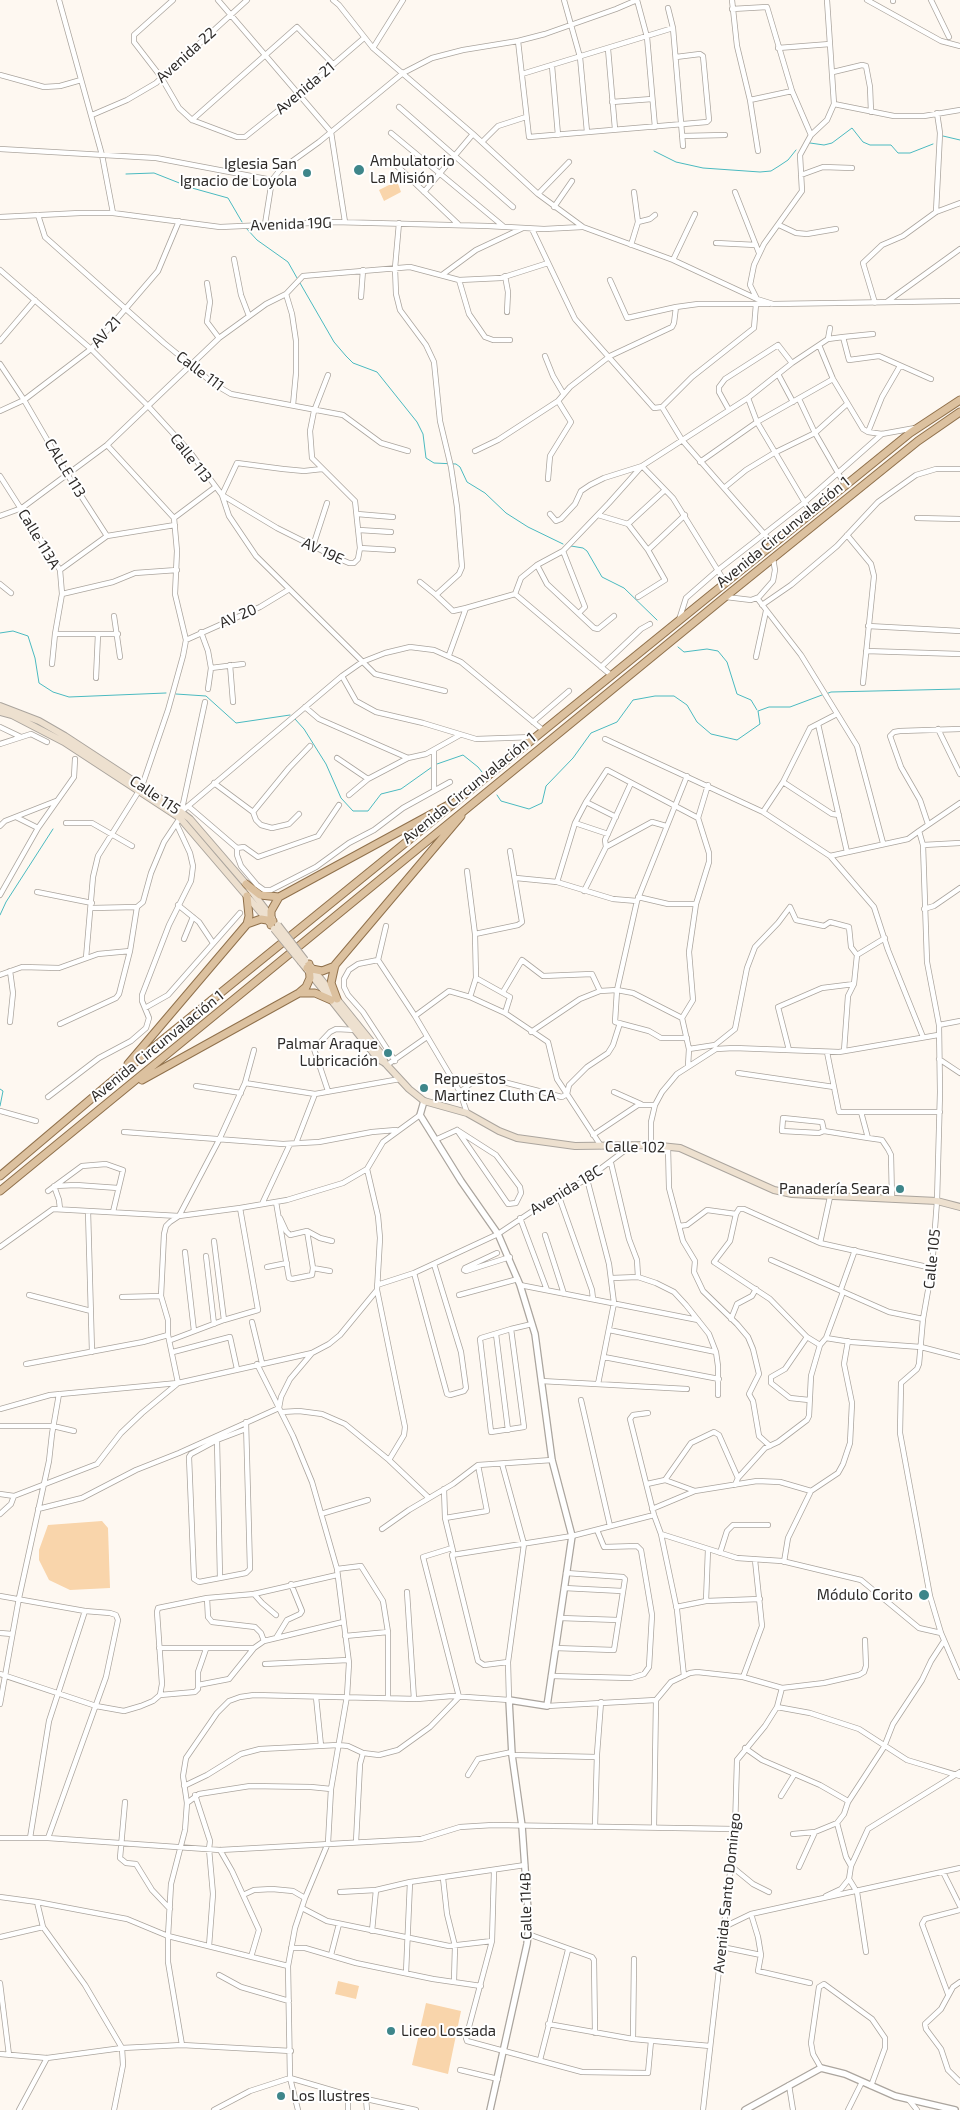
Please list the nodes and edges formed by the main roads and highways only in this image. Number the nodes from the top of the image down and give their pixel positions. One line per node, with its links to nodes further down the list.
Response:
1 (960, 400): 6 (main road, Avenida Circunvalación 1)
2 (960, 412): 7 (main road, Avenida Circunvalación 1)
3 (0, 706): 5 (main road, Calle 115)
4 (0, 712): 5 (main road, Calle 115)
5 (141, 789): 8 (main road, Calle 115)
6 (466, 795): 11 (main road); 19 (main road, Avenida Circunvalación 1)
7 (473, 802): 14 (main road); 20 (main road, Avenida Circunvalación 1)
8 (180, 818): 9 (main road, Calle 115); 10 (main road, Calle 115)
9 (246, 884): 11 (main road); 12 (main road, Calle 115)
10 (247, 896): 12 (main road, Calle 115); 13 (main road)
11 (279, 897): 12 (main road)
12 (272, 922): 13 (main road); 15 (main road, Calle 102, bridge)
13 (247, 924): 19 (main road)
14 (336, 966): 15 (main road); 17 (main road)
15 (307, 967): 16 (main road); 17 (main road, Calle 102)
16 (299, 994): 17 (main road); 20 (main road)
17 (334, 999): 18 (main road, Calle 102); 18 (main road, Calle 102)
18 (386, 1064): 23 (main road, Calle 102)
19 (117, 1077): 21 (main road, Avenida Circunvalación 1)
20 (126, 1088): 22 (main road, Avenida Circunvalación 1)
21 (0, 1176)
22 (0, 1191)
23 (960, 1207)

